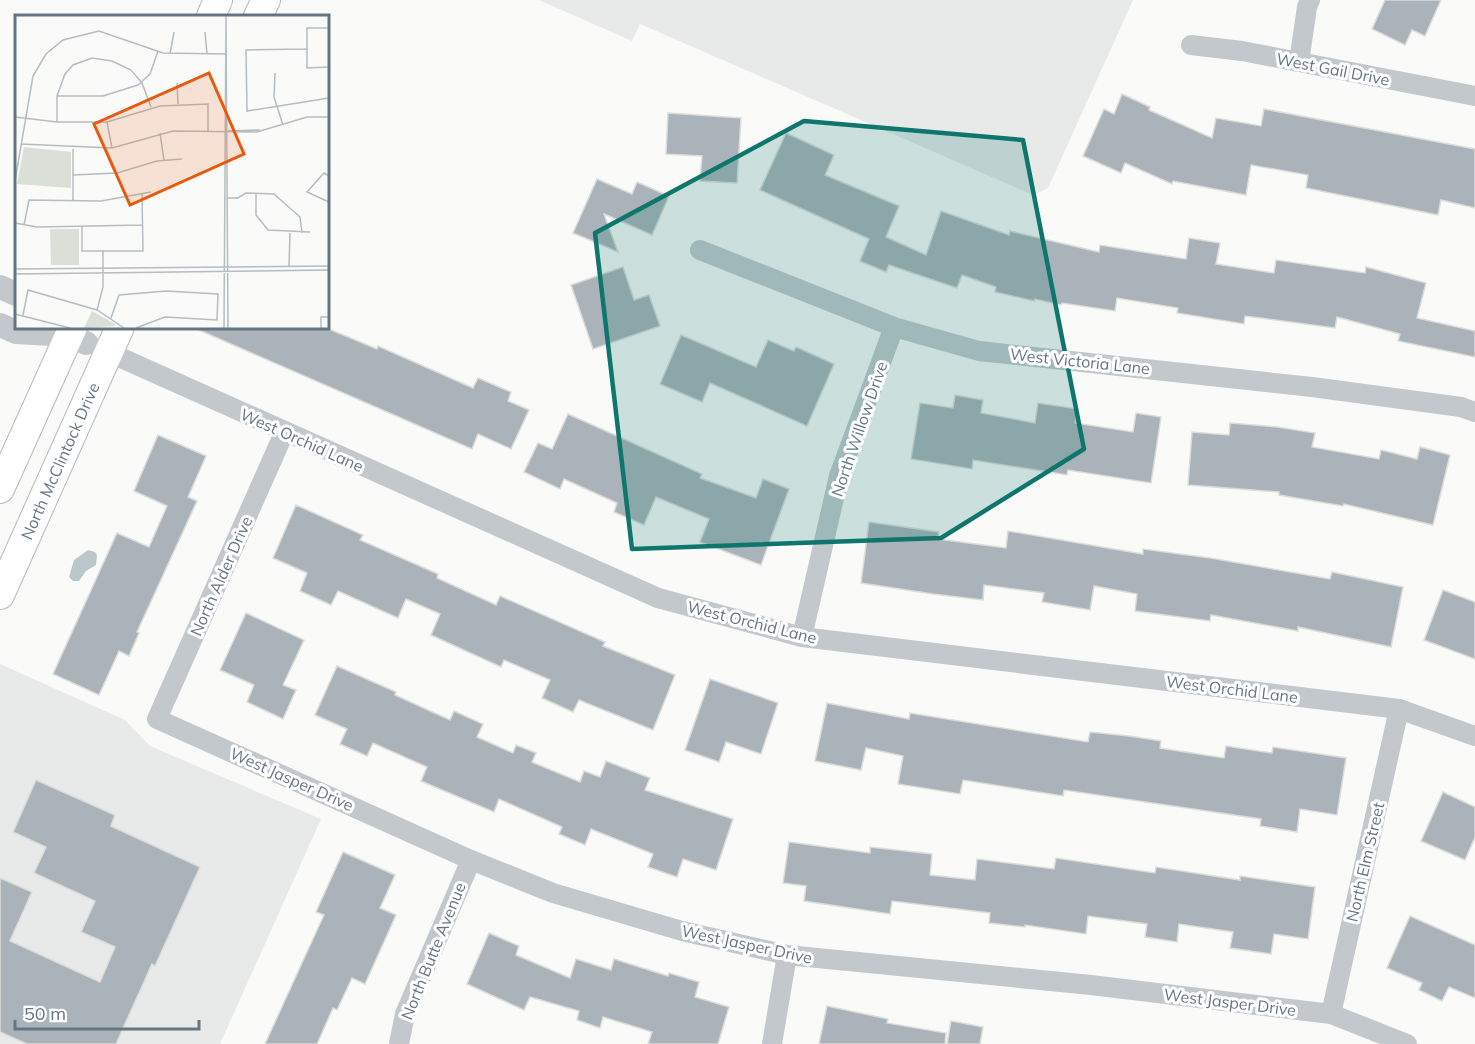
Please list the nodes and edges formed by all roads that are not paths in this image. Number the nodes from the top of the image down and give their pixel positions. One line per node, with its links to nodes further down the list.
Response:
1 (218, 0): 4 (main road)
2 (266, 0): 5 (main road)
3 (1310, 0): 7 (street)
4 (211, 15)
5 (258, 15)
6 (1191, 45): 7 (street, West Gail Drive)
7 (1299, 62): 8 (street, West Gail Drive)
8 (1475, 96)
9 (700, 250): 13 (street, West Victoria Lane)
10 (0, 287): 11 (street)
11 (15, 294)
12 (0, 325): 14 (street)
13 (894, 327): 15 (street, West Victoria Lane); 19 (street, North Willow Drive)
14 (86, 335): 16 (street, West Orchid Lane); 17 (main road); 18 (main road, North McClintock Drive)
15 (1475, 412)
16 (284, 433): 19 (street, West Orchid Lane); 21 (street, North Alder Drive)
17 (0, 489)
18 (0, 595)
19 (802, 637): 20 (street, West Orchid Lane)
20 (1399, 709): 22 (street, West Orchid Lane); 25 (street, North Elm Street)
21 (157, 719): 23 (street, West Jasper Drive)
22 (1475, 736)
23 (471, 860): 24 (street, West Jasper Drive); 26 (street, North Butte Avenue)
24 (787, 956): 25 (street, West Jasper Drive); 27 (street)
25 (1331, 1014): 28 (street, West Jasper Drive)
26 (399, 1044)
27 (772, 1044)
28 (1407, 1044)

